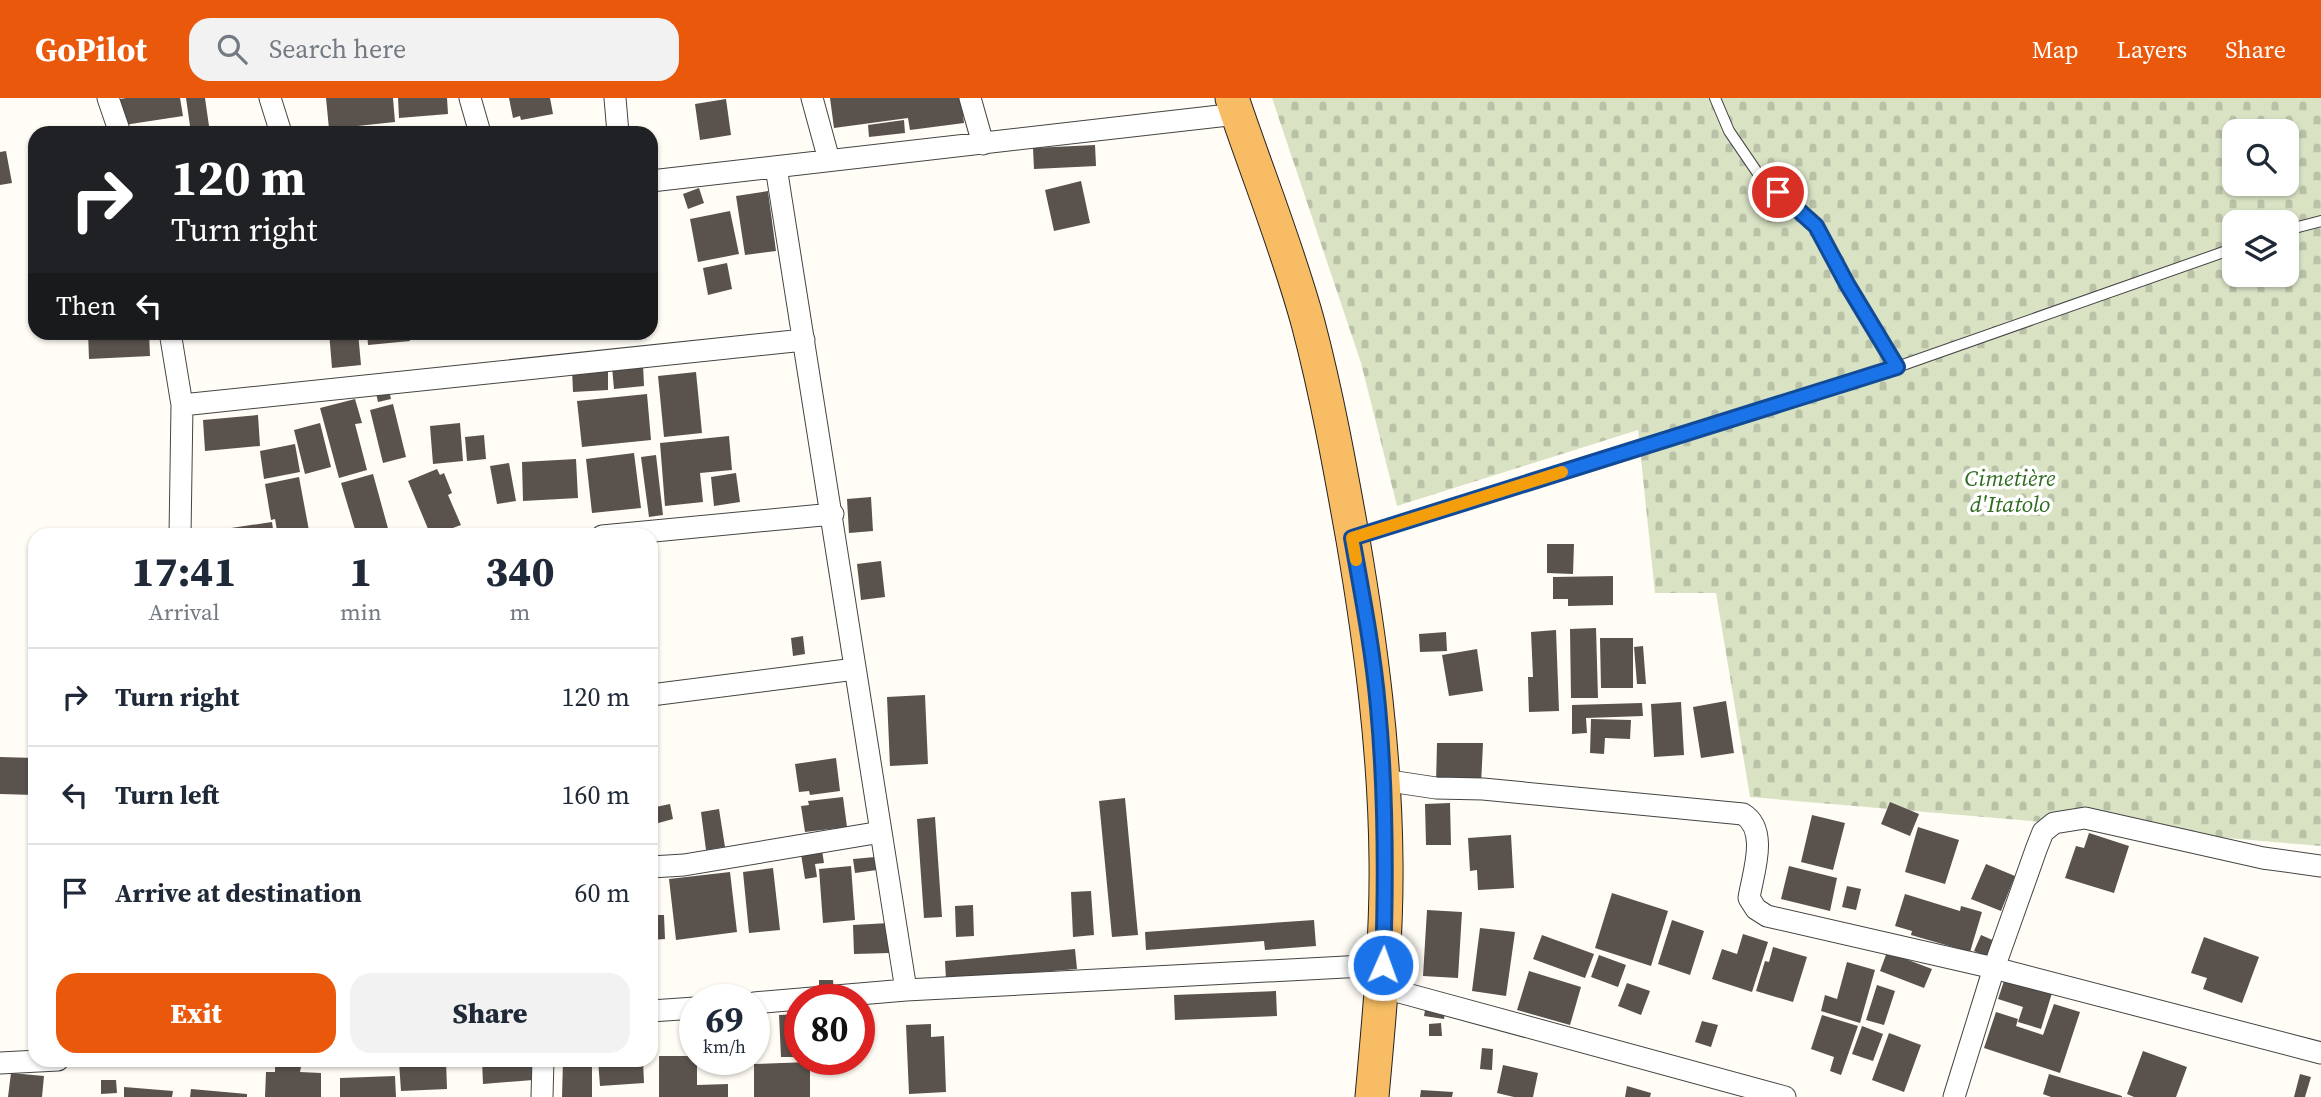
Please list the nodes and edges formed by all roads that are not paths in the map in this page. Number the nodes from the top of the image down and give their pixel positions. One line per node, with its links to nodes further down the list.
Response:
1 (108, 98): 9 (street)
2 (270, 98): 10 (street)
3 (470, 98): 11 (street)
4 (615, 98): 12 (street)
5 (812, 98): 14 (street)
6 (970, 98): 13 (street)
7 (1715, 98): 22 (lane)
8 (1234, 106): 13 (street); 27 (highway)
9 (118, 126)
10 (279, 126)
11 (478, 126)
12 (617, 126)
13 (983, 144): 14 (street)
14 (829, 160): 15 (street)
15 (776, 167): 16 (street); 21 (street)
16 (658, 180)
17 (2321, 220): 18 (lane)
18 (2299, 226)
19 (2222, 253): 22 (lane)
20 (171, 340): 23 (street)
21 (804, 340): 23 (street); 24 (street)
22 (1897, 367): 27 (lane)
23 (182, 405): 25 (street)
24 (833, 514): 26 (street); 28 (street)
25 (180, 528)
26 (658, 531)
27 (1352, 538): 30 (highway)
28 (855, 669): 29 (street); 31 (street)
29 (658, 694)
30 (1383, 780): 34 (street); 35 (highway)
31 (881, 832): 33 (street); 36 (street)
32 (2321, 866): 34 (street)
33 (658, 867)
34 (1994, 968): 40 (street); 47 (street)
35 (1382, 976): 36 (street); 45 (highway); 46 (street)
36 (906, 990): 37 (street)
37 (770, 1002)
38 (679, 1008): 39 (street)
39 (658, 1010)
40 (2321, 1053)
41 (28, 1062): 42 (street)
42 (0, 1063)
43 (543, 1067): 44 (street)
44 (542, 1097)
45 (1372, 1097)
46 (1785, 1097)
47 (1954, 1097)

